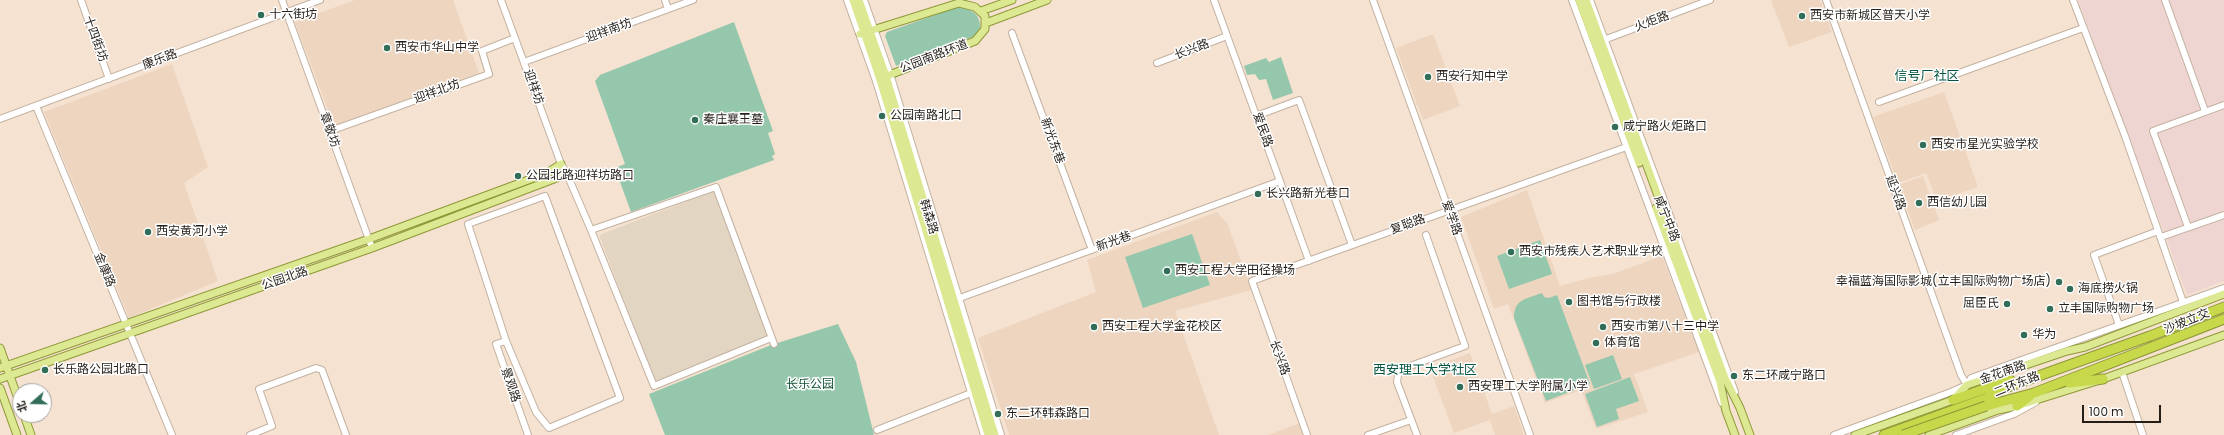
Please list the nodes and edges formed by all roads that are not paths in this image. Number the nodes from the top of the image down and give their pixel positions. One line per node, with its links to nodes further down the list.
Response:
1 (81, 0): 37 (street, 十四街坊)
2 (282, 0): 26 (street, 章敬坊)
3 (320, 0): 26 (street, 康乐路)
4 (501, 0): 32 (street, 迎祥坊)
5 (665, 0): 24 (street)
6 (693, 0): 24 (street, 迎祥南坊)
7 (847, 0): 29 (street)
8 (853, 0): 29 (main road, 韩森路)
9 (859, 0): 29 (main road, 韩森路)
10 (864, 0): 29 (street)
11 (1012, 0): 23 (main road)
12 (1047, 0): 27 (main road)
13 (1214, 0): 31 (street, 爱民路)
14 (1373, 0): 49 (street, 爱学路)
15 (1572, 0): 45 (street)
16 (1579, 0): 33 (main road, 咸宁中路)
17 (1586, 0): 33 (main road, 咸宁中路)
18 (1590, 0): 33 (street)
19 (1710, 0): 33 (street, 火炬路)
20 (1826, 0): 85 (street, 延兴路)
21 (2073, 0): 28 (street)
22 (2165, 0): 41 (street)
23 (1003, 1): 25 (main road)
24 (668, 9): 34 (street, 迎祥南坊)
25 (981, 11): 27 (main road); 29 (main road)
26 (286, 12): 37 (street, 康乐路); 44 (street, 章敬坊)
27 (986, 23): 36 (main road, 公园南路环道)
28 (2083, 28): 38 (street); 53 (street)
29 (867, 32): 36 (main road, 韩森路); 36 (street)
30 (1012, 33): 58 (street, 新光东巷)
31 (1227, 36): 35 (street, 长兴路); 42 (street, 爱民路)
32 (515, 38): 34 (street, 迎祥坊); 44 (street, 迎祥北坊)
33 (1600, 41): 45 (main road, 咸宁中路); 111 (main road, 咸宁中路)
34 (524, 62): 46 (street, 迎祥坊)
35 (1157, 63)
36 (883, 78): 63 (main road, 韩森路); 63 (street); 87 (street)
37 (109, 79): 40 (street, 康乐路)
38 (1879, 102)
39 (2224, 105): 41 (street)
40 (36, 106): 43 (street, 康乐路); 67 (street, 金康路)
41 (2205, 111): 51 (street)
42 (1256, 116): 48 (street, 爱民路); 56 (street)
43 (0, 119)
44 (330, 131): 55 (street, 章敬坊)
45 (1629, 146): 49 (street, 复聪路); 110 (main road, 咸宁中路)
46 (561, 164): 47 (street, 迎祥坊); 55 (main road, 公园北路)
47 (567, 174): 52 (street, 迎祥坊); 57 (main road, 公园北路)
48 (1280, 181): 58 (street, 新光巷); 59 (street, 爱民路)
49 (1449, 210): 56 (street, 复聪路); 109 (street, 爱学路)
50 (2224, 215): 51 (street)
51 (2188, 227): 53 (street)
52 (591, 230): 72 (street); 72 (street, 迎祥坊)
53 (2160, 234): 64 (street); 68 (street)
54 (1426, 235): 93 (street)
55 (369, 239): 57 (street, 章敬坊); 67 (main road, 公园北路)
56 (1352, 245): 59 (street, 复聪路)
57 (372, 248): 69 (main road, 公园北路)
58 (1092, 250): 63 (street, 新光巷)
59 (1309, 261): 60 (street, 复聪路)
60 (1252, 281): 106 (street, 长兴路)
61 (2224, 288): 64 (street)
62 (2224, 294): 85 (main road, 金花南路)
63 (953, 300): 103 (main road, 韩森路); 104 (main road, 韩森路); 105 (street)
64 (2183, 302): 68 (street)
65 (2224, 307): 71 (highway, 沙坡立交)
66 (2224, 319): 75 (highway, 沙坡立交)
67 (127, 324): 69 (street, 金康路); 78 (main road, 公园北路)
68 (2119, 325): 85 (street)
69 (131, 333): 80 (main road, 公园北路); 98 (street, 金康路)
70 (2224, 335): 79 (main road)
71 (2150, 336): 77 (highway, 二环东路)
72 (771, 338): 74 (street)
73 (506, 341): 73 (street); 101 (street, 景观路)
74 (774, 344)
75 (2158, 344): 84 (highway, 二环东路)
76 (0, 348): 78 (main road)
77 (2072, 364): 90 (highway); 91 (highway, 二环东路)
78 (3, 367): 80 (main road)
79 (2122, 372): 82 (main road); 118 (street)
80 (10, 376): 81 (main road, 公园北路); 83 (main road)
81 (0, 379)
82 (2103, 379): 84 (highway); 89 (main road)
83 (12, 383)
84 (2058, 384): 88 (highway, 二环东路)
85 (1967, 385): 90 (main road, 金花南路); 112 (street)
86 (0, 388): 96 (main road)
87 (971, 393): 95 (street); 102 (street)
88 (2034, 393): 91 (highway, 二环东路); 92 (highway)
89 (2043, 398): 92 (main road); 117 (street)
90 (1953, 400): 113 (main road, 金花南路)
91 (1987, 402): 114 (highway, 二环东路); 115 (highway, 二环东路, bridge)
92 (2017, 406): 116 (main road)
93 (1410, 420): 107 (street); 108 (street)
94 (27, 423): 97 (main road)
95 (877, 430)
96 (17, 435)
97 (31, 435)
98 (172, 435)
99 (250, 435): 100 (street)
100 (346, 435)
101 (528, 435)
102 (984, 435)
103 (988, 435)
104 (994, 435)
105 (1002, 435)
106 (1307, 435)
107 (1368, 435)
108 (1417, 435)
109 (1530, 435)
110 (1735, 435)
111 (1750, 435)
112 (1834, 435)
113 (1855, 435)
114 (1884, 435)
115 (1903, 435)
116 (1929, 435)
117 (1956, 435)
118 (2143, 435)

